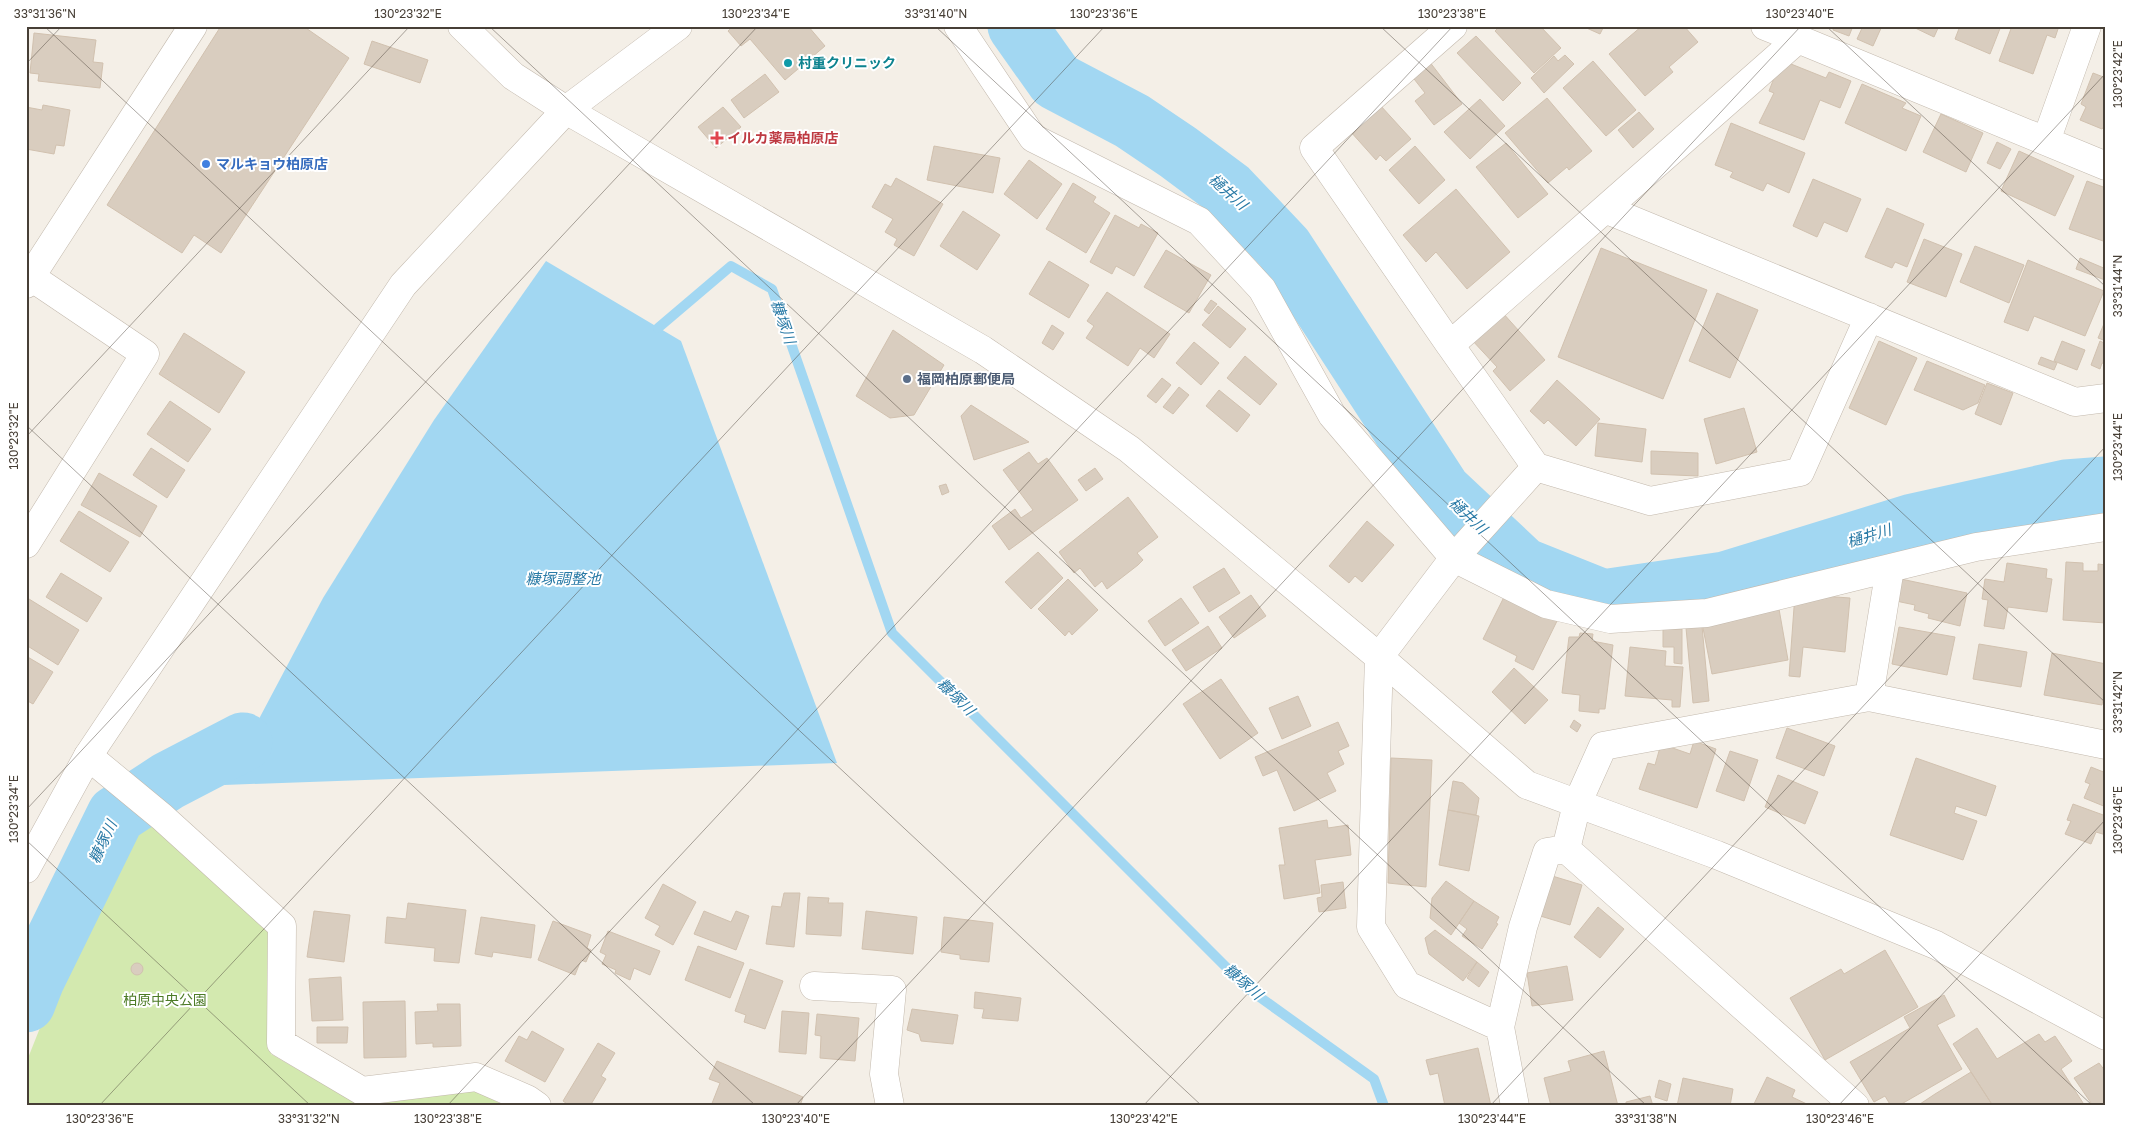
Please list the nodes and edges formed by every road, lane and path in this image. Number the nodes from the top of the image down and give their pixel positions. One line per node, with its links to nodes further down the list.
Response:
1 (193, 26): 13 (street)
2 (462, 26): 9 (street)
3 (678, 26): 9 (street)
4 (958, 26): 20 (street)
5 (1453, 26): 15 (street)
6 (1765, 26): 8 (street)
7 (2087, 26): 10 (street)
8 (1798, 39): 10 (street); 12 (street)
9 (566, 110): 22 (street); 25 (street)
10 (2046, 141): 11 (street)
11 (2106, 166)
12 (1605, 209): 14 (street); 15 (street)
13 (28, 281): 19 (street)
14 (1869, 317): 16 (street); 17 (street)
15 (1450, 345): 17 (street)
16 (2106, 398)
17 (1536, 467): 20 (street)
18 (2106, 527): 21 (street)
19 (26, 544)
20 (1461, 551): 21 (street); 22 (street)
21 (1890, 568): 23 (street)
22 (1378, 657): 26 (street); 30 (street)
23 (1869, 697): 24 (street); 26 (street)
24 (2106, 745)
25 (88, 756): 28 (street); 32 (street)
26 (1577, 804): 27 (street); 31 (street)
27 (1566, 849): 30 (street); 35 (street)
28 (26, 869)
29 (814, 986): 33 (street)
30 (1500, 1027): 34 (street)
31 (2106, 1036)
32 (537, 1106)
33 (890, 1106)
34 (1515, 1106)
35 (1855, 1106)

